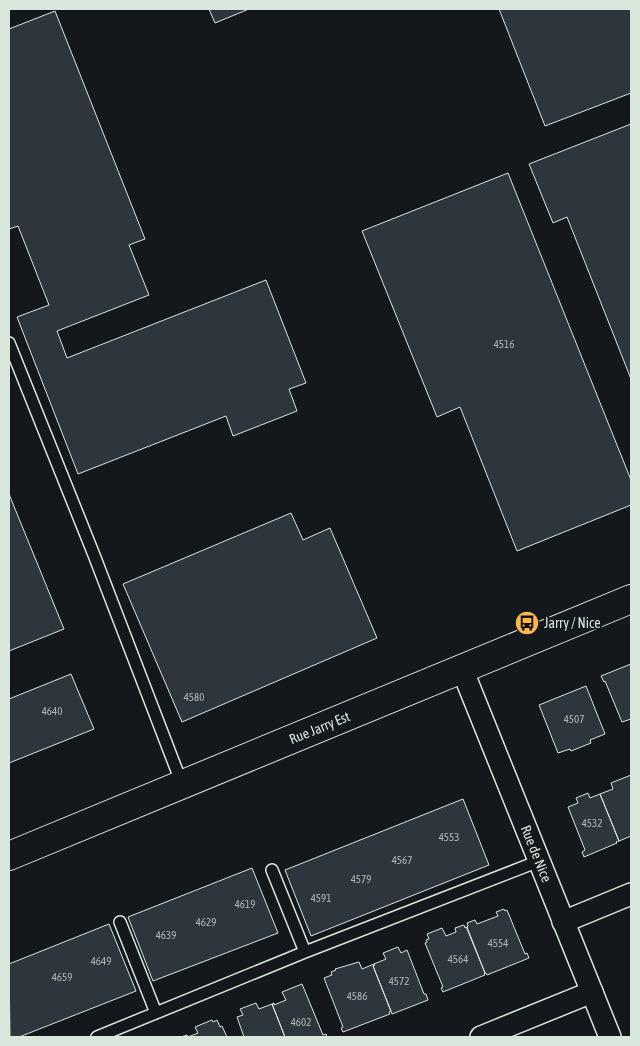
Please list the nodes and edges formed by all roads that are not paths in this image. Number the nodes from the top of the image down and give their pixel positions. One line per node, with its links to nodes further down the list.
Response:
1 (9, 343): 4 (lane)
2 (631, 599): 3 (street, Rue Jarry Est)
3 (462, 668): 4 (street, Rue Jarry Est); 6 (street, Rue de Nice)
4 (182, 784): 5 (street, Rue Jarry Est)
5 (9, 856)
6 (539, 861): 10 (street, Rue de Nice); 11 (lane)
7 (272, 870): 11 (lane)
8 (631, 894): 10 (street)
9 (120, 922): 13 (lane)
10 (563, 922): 12 (street, Rue de Nice)
11 (306, 952): 13 (lane)
12 (592, 992): 15 (street); 16 (street, Rue de Nice)
13 (156, 1013): 14 (lane)
14 (96, 1037)
15 (481, 1037)
16 (610, 1037)

